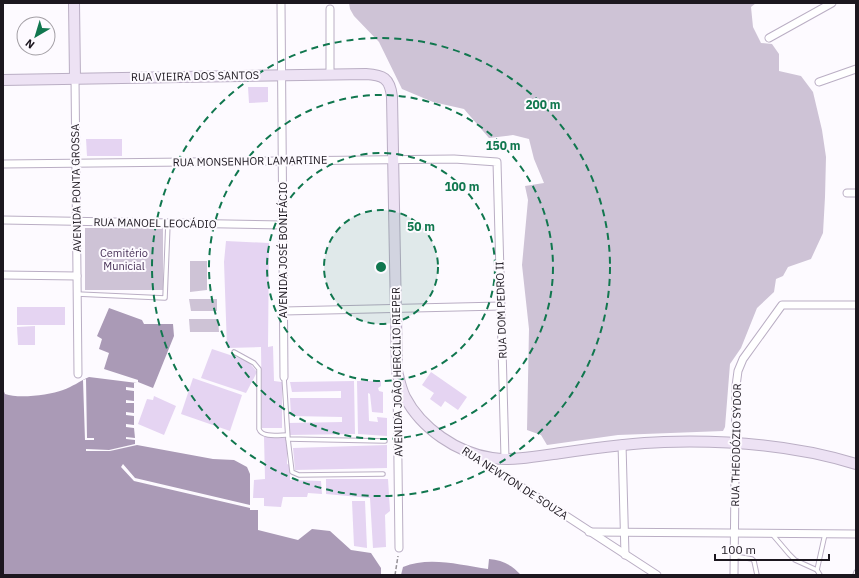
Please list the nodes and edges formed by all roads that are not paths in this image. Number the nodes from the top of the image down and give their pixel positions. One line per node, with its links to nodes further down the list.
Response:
1 (74, 3): 9 (main road, AVENIDA PONTA GROSSA)
2 (281, 3): 8 (street, AVENIDA JOSÉ BONIFÁCIO)
3 (832, 3): 5 (street)
4 (330, 9): 7 (street)
5 (769, 38)
6 (856, 70): 12 (street)
7 (330, 74): 8 (main road, RUA VIEIRA DOS SANTOS); 10 (main road, RUA VIEIRA DOS SANTOS)
8 (282, 75): 9 (main road, RUA VIEIRA DOS SANTOS); 14 (street, AVENIDA JOSÉ BONIFÁCIO)
9 (75, 78): 11 (main road, RUA VIEIRA DOS SANTOS); 16 (street, AVENIDA PONTA GROSSA)
10 (385, 78): 13 (main road, AVENIDA JOÃO HERCÍLIO RIEPER)
11 (3, 80)
12 (819, 82)
13 (393, 160): 14 (street, RUA MONSENHOR LAMARTINE); 15 (street, RUA MONSENHOR LAMARTINE); 29 (main road, AVENIDA JOÃO HERCÍLIO RIEPER)
14 (282, 161): 16 (street, RUA MONSENHOR LAMARTINE); 23 (street, AVENIDA JOSÉ BONIFÁCIO)
15 (497, 162): 28 (street, RUA DOM PEDRO II)
16 (76, 163): 17 (street, RUA MONSENHOR LAMARTINE); 21 (street, AVENIDA PONTA GROSSA)
17 (3, 164)
18 (847, 193): 19 (street)
19 (856, 193)
20 (3, 220): 21 (street, RUA MANOEL LEOCÁDIO)
21 (76, 221): 22 (street, RUA MANOEL LEOCÁDIO); 25 (street, AVENIDA PONTA GROSSA)
22 (168, 223): 23 (street, RUA MANOEL LEOCÁDIO); 26 (lane)
23 (283, 225): 30 (street, AVENIDA JOSÉ BONIFÁCIO)
24 (3, 275): 25 (street)
25 (77, 276): 26 (street, AVENIDA PONTA GROSSA)
26 (77, 294): 33 (street, AVENIDA PONTA GROSSA)
27 (856, 305): 37 (street, RUA THEODÓZIO SYDOR)
28 (501, 306): 29 (street); 40 (street, RUA DOM PEDRO II)
29 (396, 309): 30 (street); 32 (main road, AVENIDA JOÃO HERCÍLIO RIEPER)
30 (284, 311): 34 (street, AVENIDA JOSÉ BONIFÁCIO)
31 (234, 352): 35 (lane)
32 (397, 371): 39 (main road, RUA NEWTON DE SOUZA); 49 (street, AVENIDA JOÃO HERCÍLIO RIEPER)
33 (78, 374)
34 (284, 377): 35 (lane)
35 (288, 437): 36 (lane); 42 (lane)
36 (384, 441)
37 (735, 443): 38 (main road); 41 (main road); 45 (street, RUA THEODÓZIO SYDOR)
38 (622, 444): 40 (main road); 44 (street)
39 (465, 450): 40 (main road); 43 (street, RUA NEWTON DE SOUZA)
40 (505, 458)
41 (856, 462)
42 (383, 474)
43 (589, 532): 44 (street); 50 (street, RUA NEWTON DE SOUZA)
44 (625, 532): 45 (street); 50 (street)
45 (735, 533): 46 (street); 51 (street, RUA THEODÓZIO SYDOR)
46 (772, 533): 47 (street); 52 (lane)
47 (825, 534): 48 (street); 52 (lane)
48 (856, 534)
49 (399, 548)
50 (625, 555): 54 (street, RUA NEWTON DE SOUZA)
51 (734, 556): 55 (street, RUA THEODÓZIO SYDOR); 56 (lane)
52 (817, 570): 57 (lane)
53 (856, 572): 58 (lane)
54 (657, 575)
55 (734, 575)
56 (757, 575)
57 (820, 575)
58 (855, 575)

